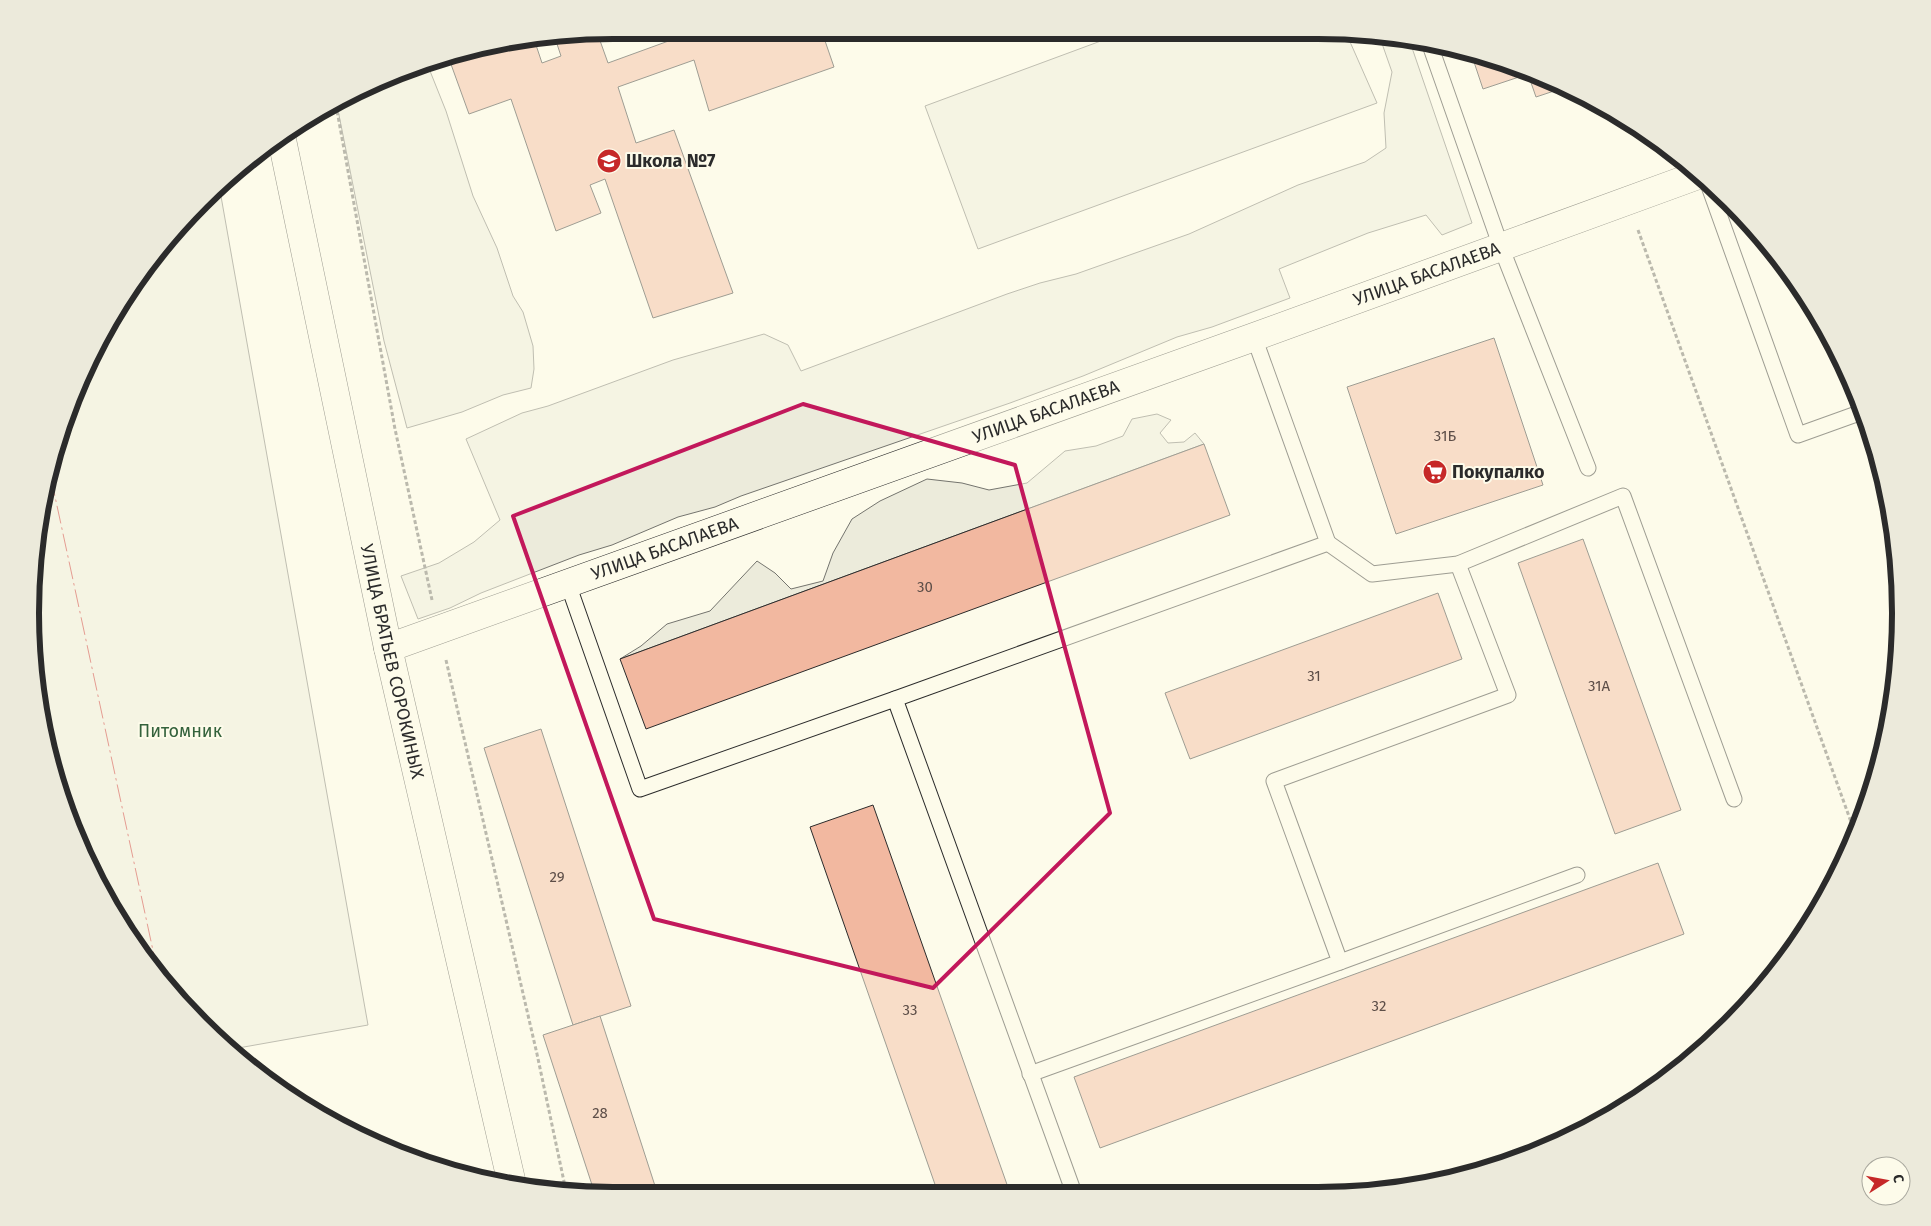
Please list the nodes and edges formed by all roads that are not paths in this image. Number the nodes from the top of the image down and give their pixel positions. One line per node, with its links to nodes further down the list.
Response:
1 (1432, 50): 5 (lane)
2 (283, 144): 12 (street, УЛИЦА БРАТЬЕВ СОРОКИНЫХ)
3 (1692, 177): 5 (street, УЛИЦА БАСАЛАЕВА)
4 (1712, 196): 7 (lane)
5 (1501, 247): 6 (street, УЛИЦА БАСАЛАЕВА); 8 (lane)
6 (1254, 337): 9 (lane); 11 (street, УЛИЦА БАСАЛАЕВА)
7 (1857, 414)
8 (1588, 468)
9 (1328, 543): 10 (lane); 13 (lane)
10 (1458, 564): 14 (lane); 16 (lane)
11 (568, 584): 12 (street, УЛИЦА БАСАЛАЕВА); 13 (lane)
12 (388, 648): 18 (street, УЛИЦА БРАТЬЕВ СОРОКИНЫХ)
13 (895, 699): 17 (lane)
14 (1734, 799)
15 (1577, 875): 16 (lane)
16 (1340, 962): 17 (lane)
17 (1030, 1074): 19 (lane)
18 (511, 1178)
19 (1071, 1187)

